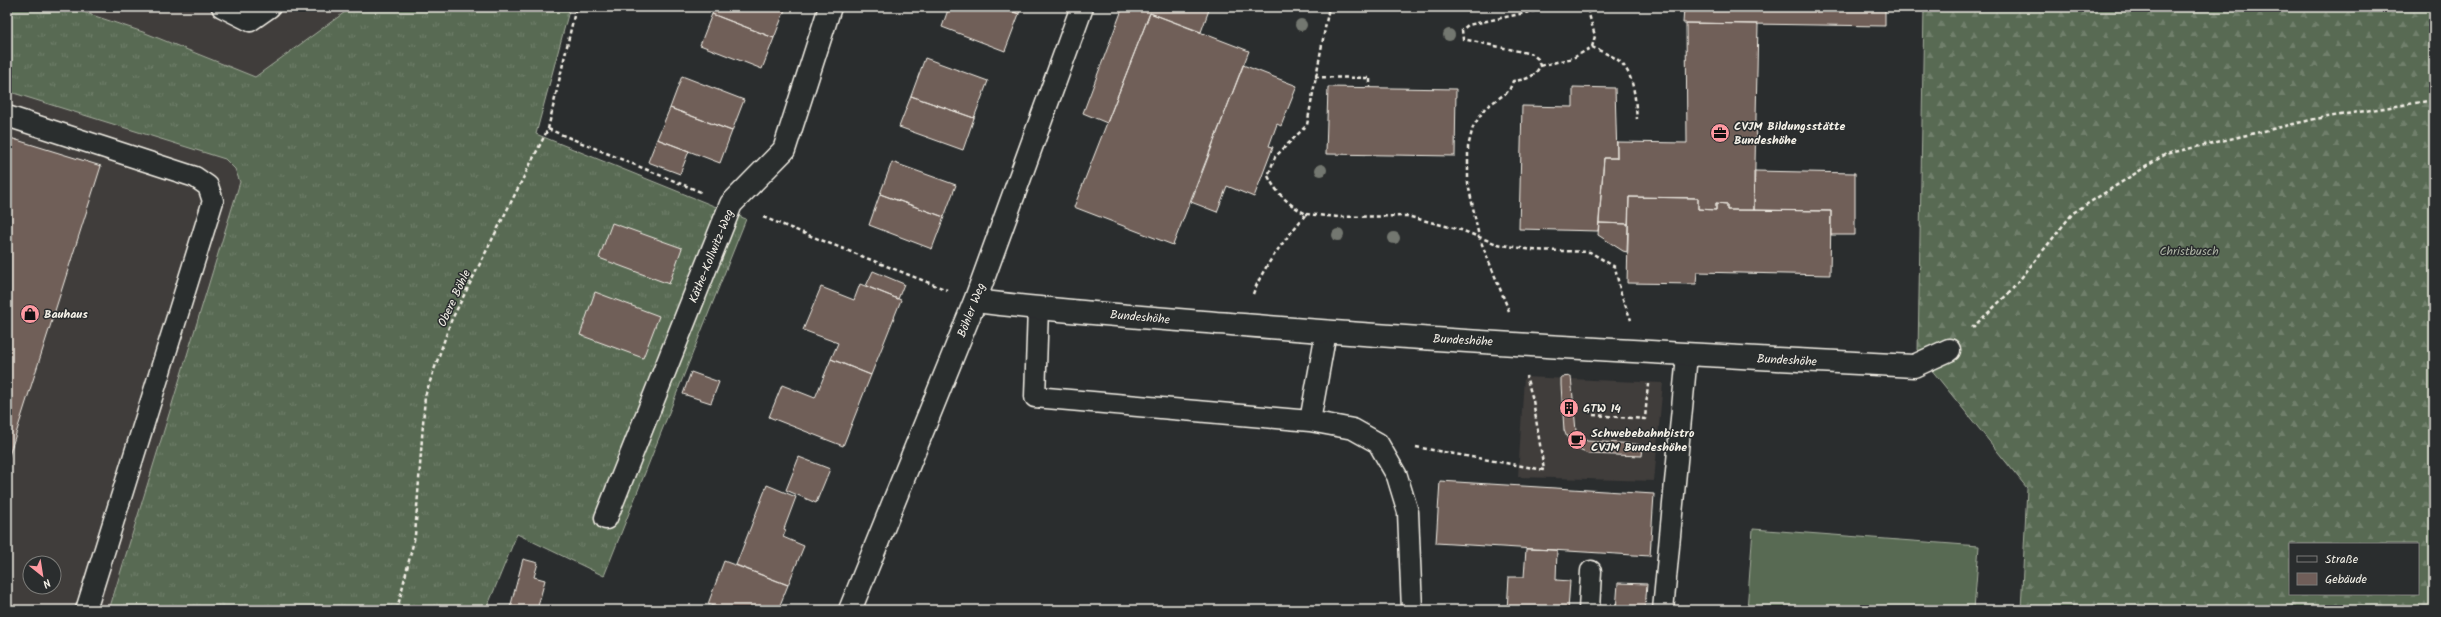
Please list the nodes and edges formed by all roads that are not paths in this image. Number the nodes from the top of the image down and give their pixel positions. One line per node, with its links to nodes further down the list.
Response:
1 (222, 7): 2 (lane)
2 (270, 7)
3 (830, 7): 12 (street, Käthe-Kollwitz-Weg)
4 (1082, 7): 6 (street, Böhler Weg)
5 (7, 116): 14 (lane)
6 (975, 301): 7 (street, Bundeshöhe); 15 (street, Böhler Weg)
7 (1038, 308): 8 (street, Bundeshöhe); 11 (lane)
8 (1326, 332): 10 (street, Bundeshöhe); 11 (lane)
9 (1949, 350): 10 (street, Bundeshöhe)
10 (1687, 355): 18 (lane)
11 (1310, 421): 16 (lane)
12 (606, 518)
13 (1591, 571): 17 (lane)
14 (86, 610)
15 (850, 610)
16 (1412, 610)
17 (1589, 610)
18 (1663, 610)

